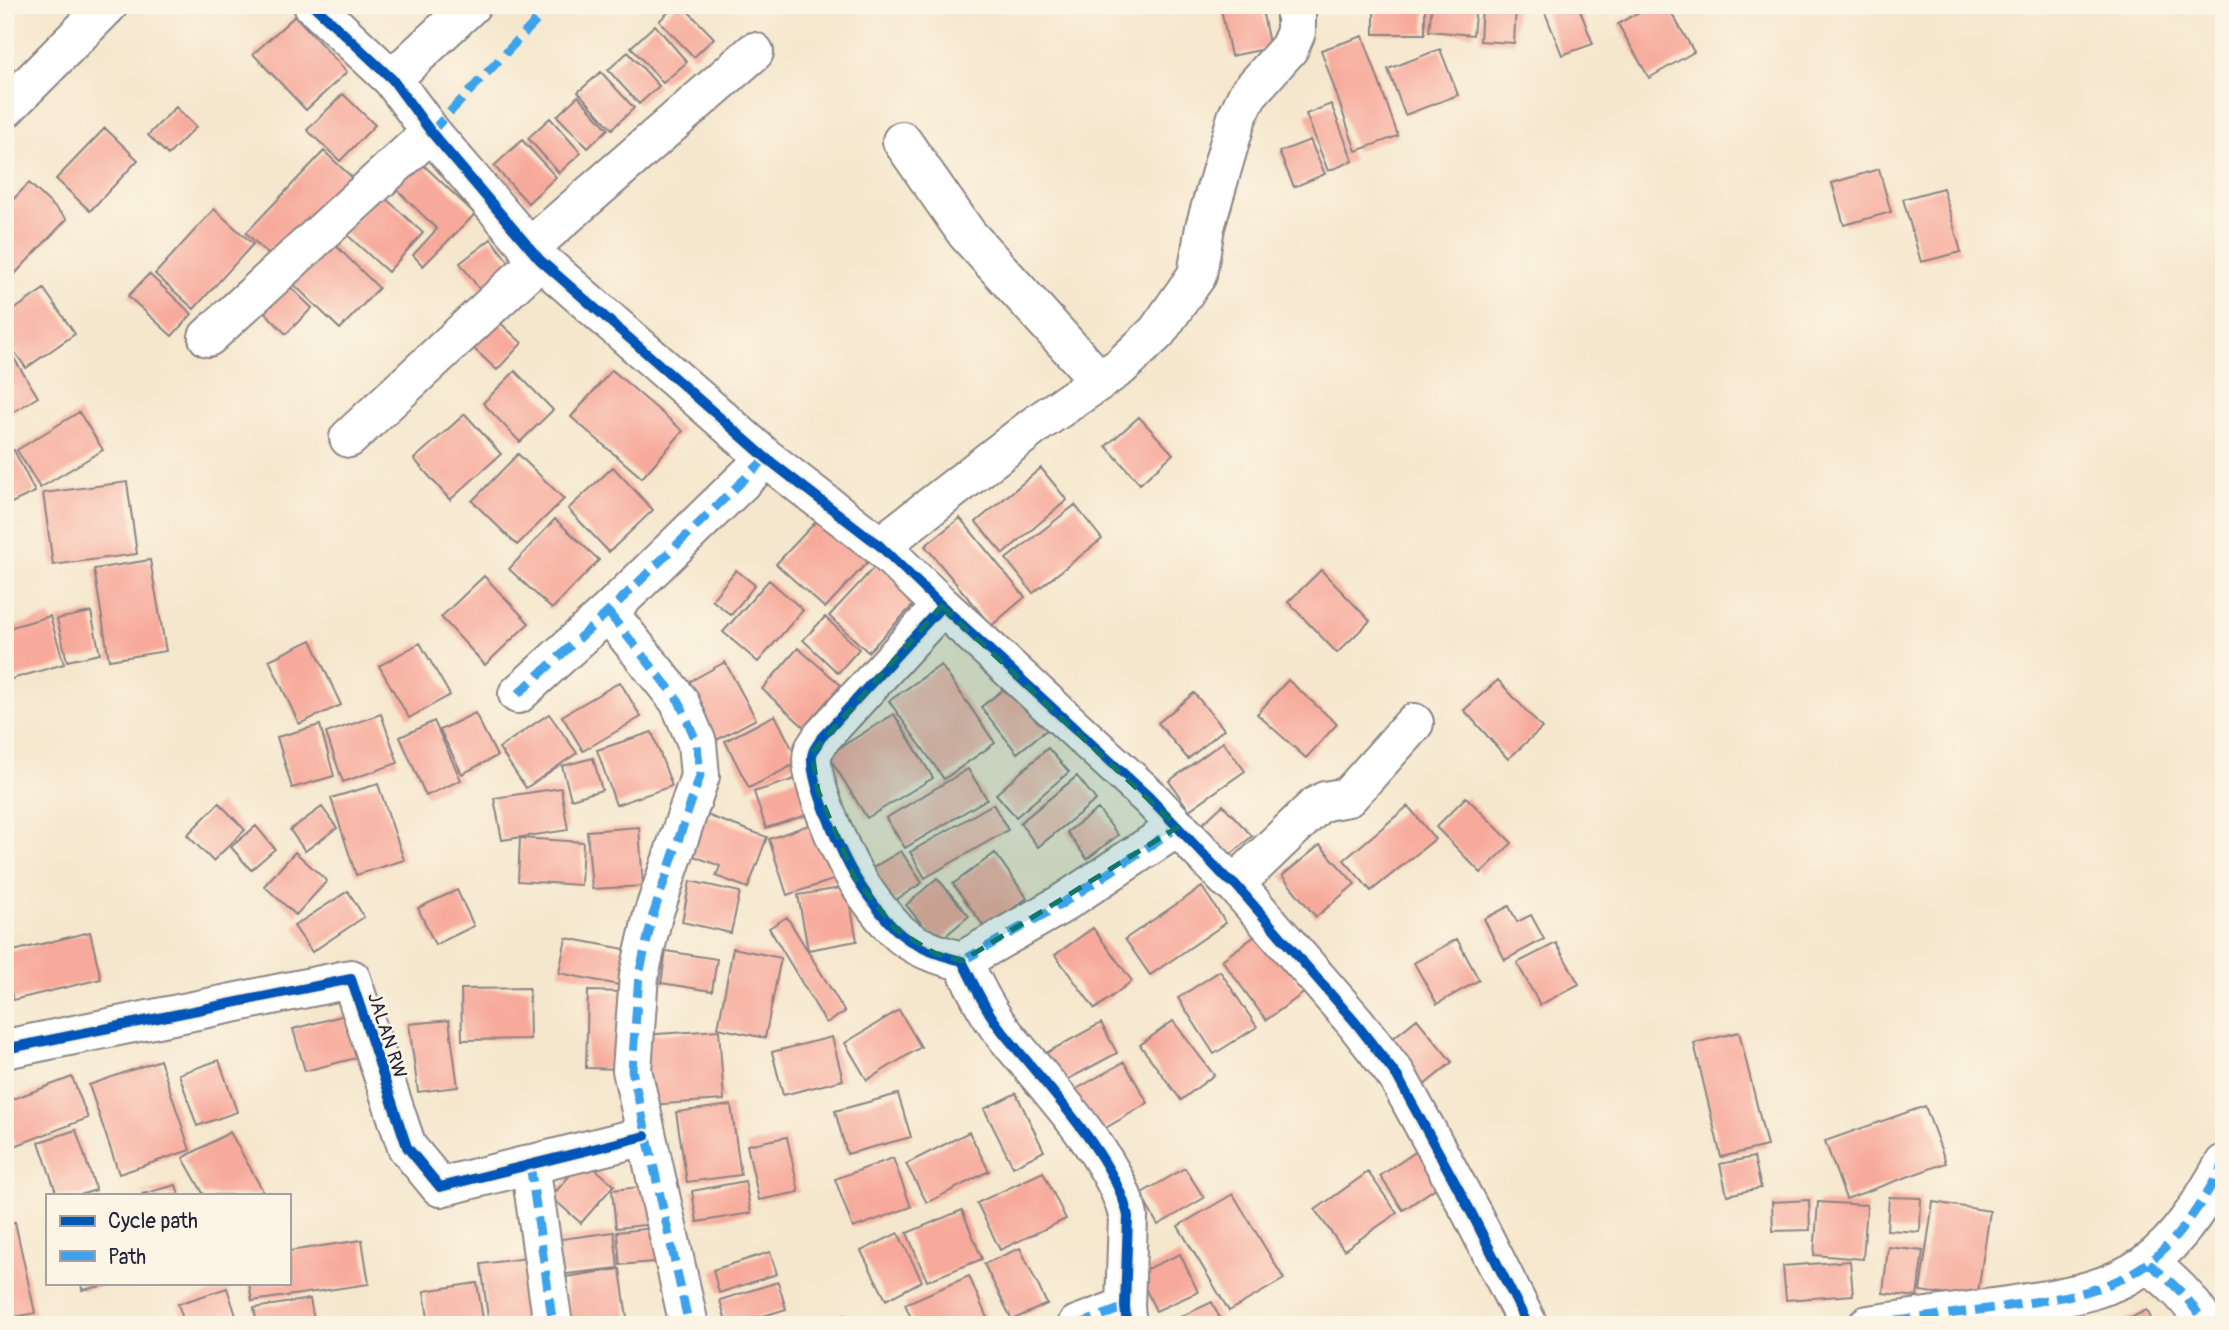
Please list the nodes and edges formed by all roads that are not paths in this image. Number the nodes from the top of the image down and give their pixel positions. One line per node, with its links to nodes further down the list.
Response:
1 (108, 5): 7 (street)
2 (313, 5): 6 (street)
3 (471, 5): 6 (street)
4 (1296, 5): 12 (street)
5 (754, 52): 10 (street)
6 (392, 79): 8 (street)
7 (5, 109)
8 (431, 132): 10 (street); 11 (street)
9 (902, 141): 12 (street)
10 (534, 254): 13 (street); 14 (street)
11 (208, 337)
12 (1099, 380): 15 (street)
13 (349, 438)
14 (766, 458): 15 (street); 17 (street)
15 (880, 546): 16 (street)
16 (942, 607): 20 (street); 22 (street)
17 (608, 612): 18 (street); 24 (street)
18 (518, 694)
19 (1414, 723): 21 (street)
20 (1178, 827): 21 (street); 22 (street)
21 (1235, 884): 32 (street)
22 (962, 961): 28 (street)
23 (5, 1049): 25 (street, JALAN RW)
24 (645, 1136): 25 (street, JALAN RW); 30 (street)
25 (530, 1164): 29 (street)
26 (2224, 1164): 27 (street)
27 (2148, 1263): 33 (street); 34 (street)
28 (1126, 1316): 31 (street)
29 (553, 1325)
30 (689, 1325)
31 (1077, 1325)
32 (1528, 1325)
33 (1868, 1325)
34 (2205, 1325)

